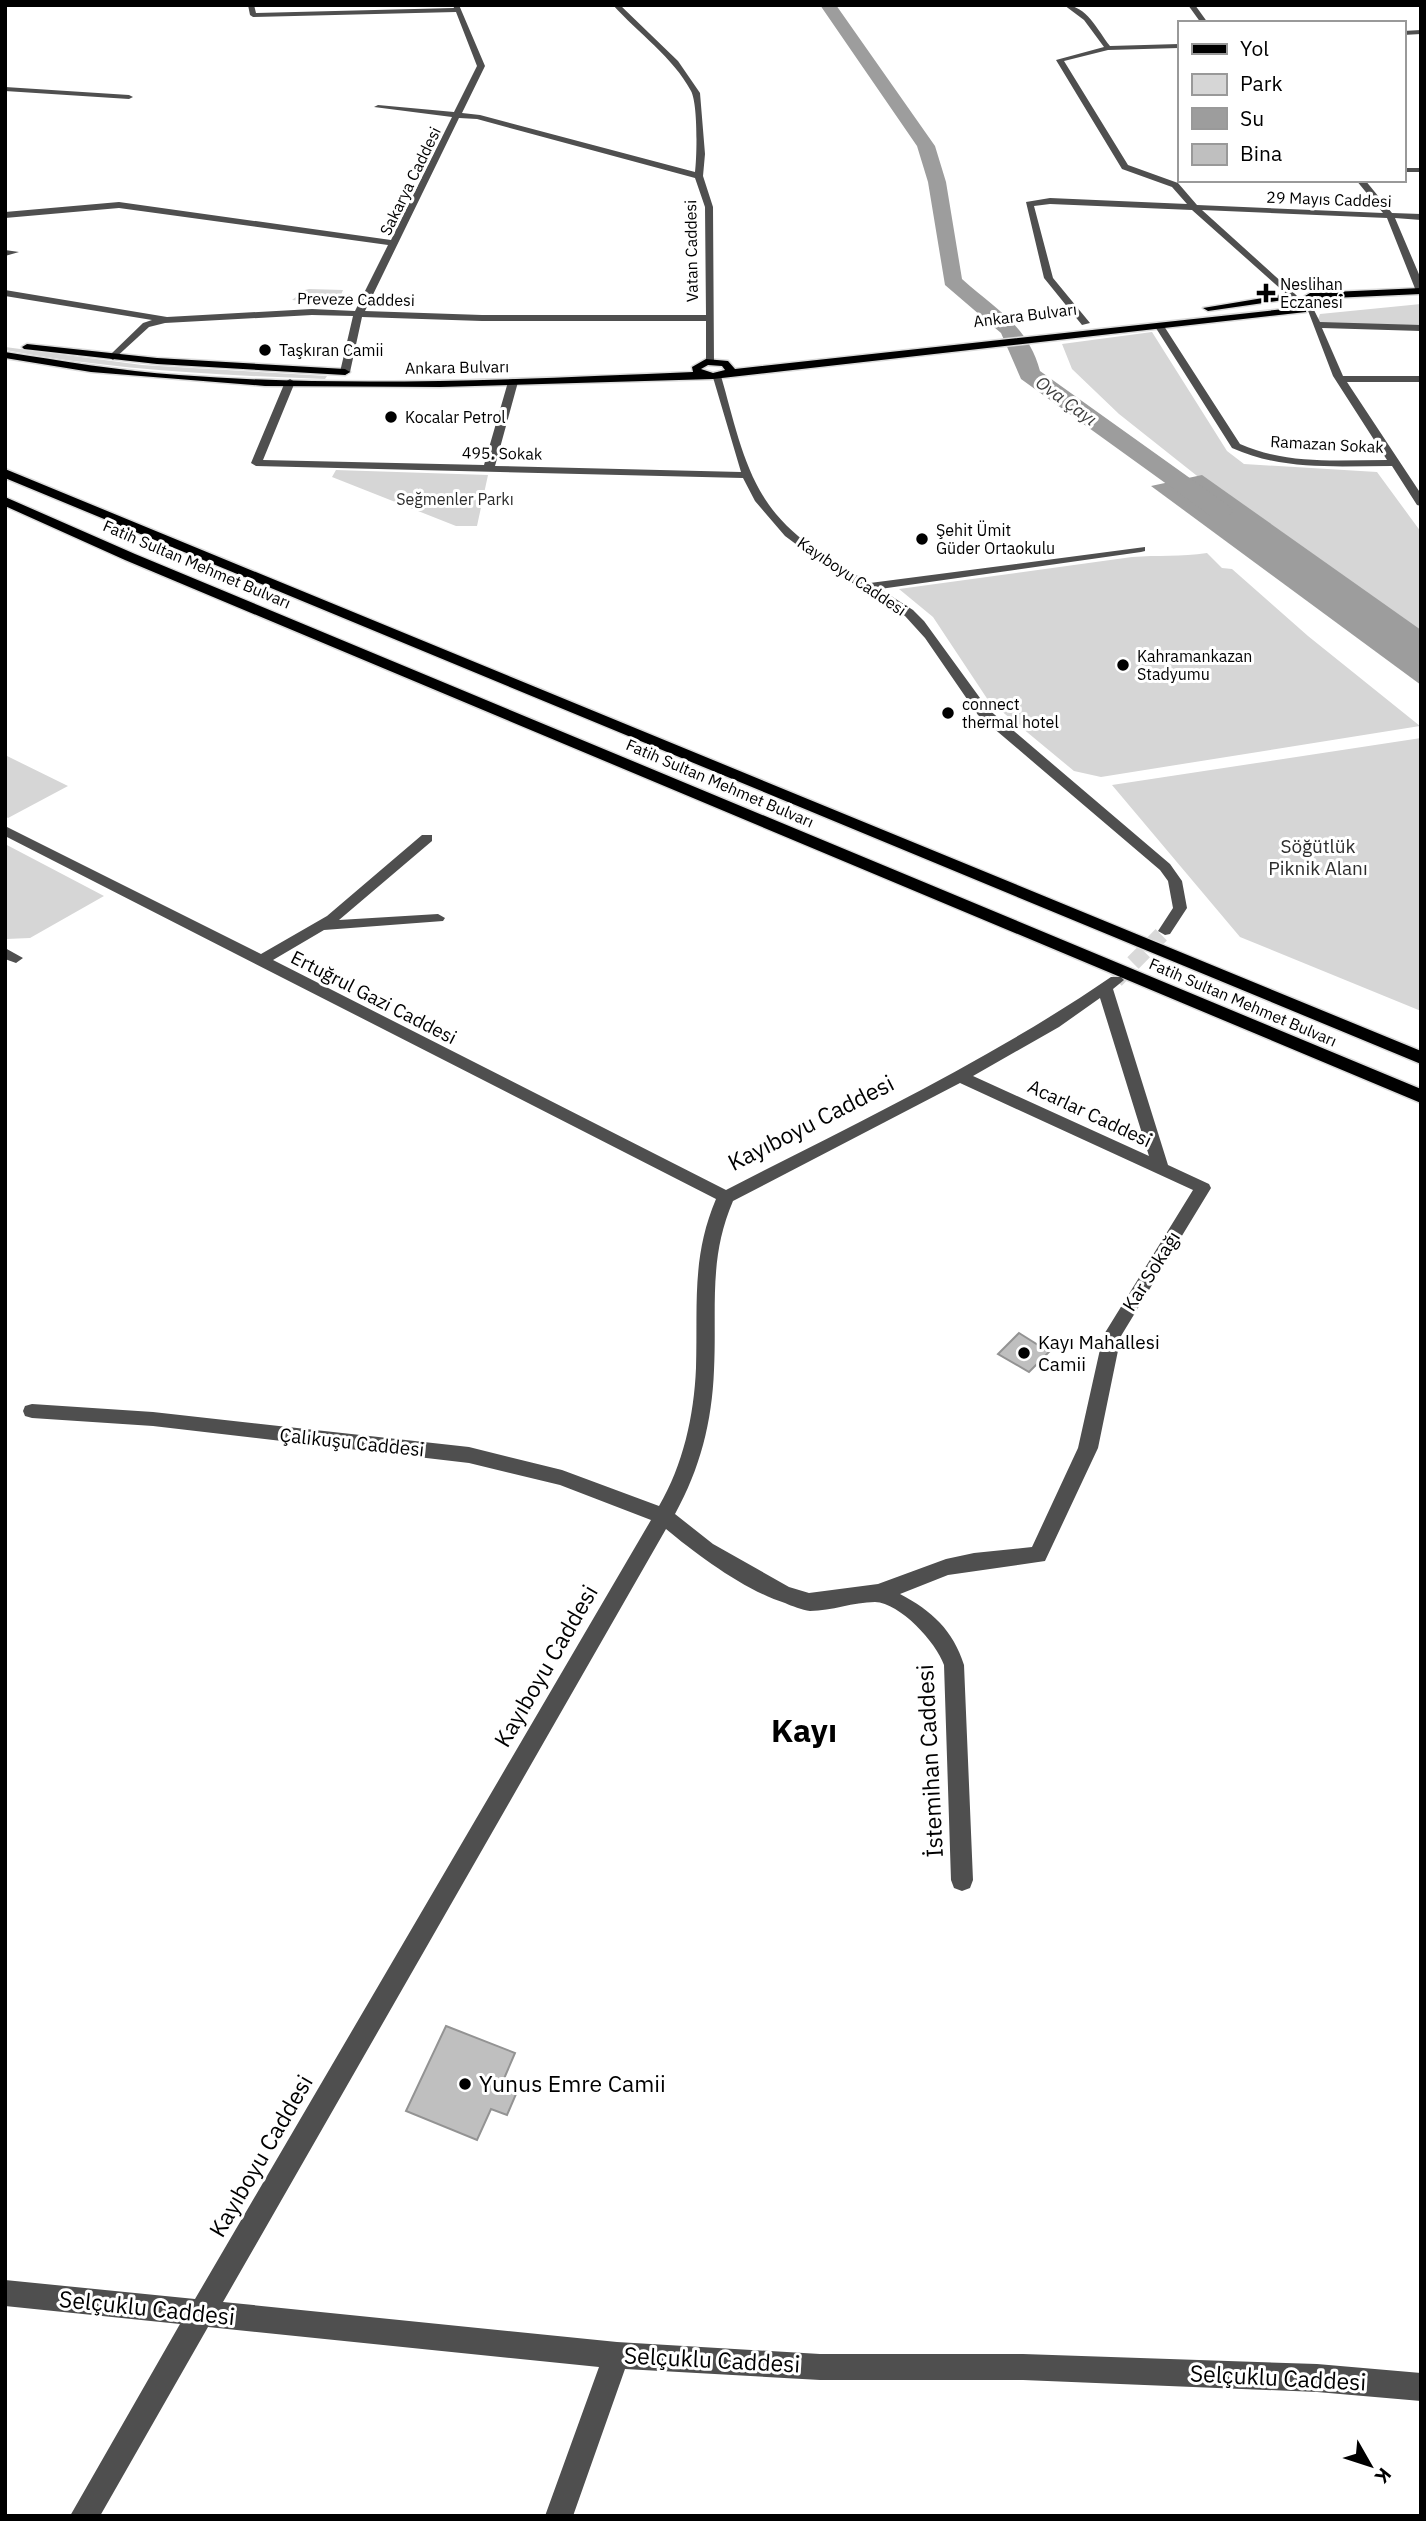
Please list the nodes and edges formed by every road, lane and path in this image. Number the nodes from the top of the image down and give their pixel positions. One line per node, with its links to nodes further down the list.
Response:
1 (251, 5): 5 (street)
2 (616, 5): 15 (street, Vatan Caddesi)
3 (1067, 5): 8 (street)
4 (1191, 5): 6 (street)
5 (457, 8): 12 (street, Sakarya Caddesi)
6 (1203, 21)
7 (1178, 46): 8 (street)
8 (1108, 48): 14 (street)
9 (5, 89): 10 (street)
10 (129, 97)
11 (379, 107): 12 (street)
12 (459, 113): 15 (street); 21 (street, Sakarya Caddesi)
13 (1178, 173): 14 (street)
14 (1143, 174): 17 (street)
15 (699, 176): 32 (street, Vatan Caddesi)
16 (1362, 182): 19 (street)
17 (1194, 208): 19 (street, 29 Mayıs Caddesi); 25 (street); 34 (street, 29 Mayıs Caddesi)
18 (5, 215): 21 (street)
19 (1390, 216): 20 (street, 29 Mayıs Caddesi); 23 (street)
20 (1421, 217)
21 (395, 243): 30 (street, Sakarya Caddesi)
22 (7, 290): 33 (street, Preveze Caddesi)
23 (1421, 291): 24 (main road)
24 (1310, 296): 25 (main road); 29 (main road)
25 (1290, 297): 28 (main road); 29 (main road)
26 (1421, 299): 27 (main road)
27 (1333, 307)
28 (1194, 309)
29 (1307, 310): 35 (main road, Ankara Bulvarı); 36 (street)
30 (358, 315): 32 (street, Preveze Caddesi); 33 (street, Preveze Caddesi); 45 (street, Sakarya Caddesi)
31 (1146, 316): 34 (main road, Ankara Bulvarı)
32 (708, 318): 42 (street, Vatan Caddesi)
33 (167, 320): 41 (street)
34 (1085, 323): 39 (main road, Ankara Bulvarı)
35 (1159, 325): 39 (main road, Ankara Bulvarı); 56 (street, Ramazan Sokak)
36 (1316, 325): 37 (street); 52 (street)
37 (1421, 328)
38 (5, 343): 41 (main road)
39 (943, 345): 43 (main road, Ankara Bulvarı)
40 (5, 355): 54 (main road, Ankara Bulvarı)
41 (113, 358): 45 (main road)
42 (710, 361): 43 (main road, Ankara Bulvarı); 44 (main road, Ankara Bulvarı)
43 (727, 368): 51 (main road, Ankara Bulvarı)
44 (700, 370): 50 (main road, Ankara Bulvarı); 51 (main road, Ankara Bulvarı)
45 (345, 372): 46 (main road); 55 (main road)
46 (357, 372)
47 (393, 372): 48 (main road, Ankara Bulvarı)
48 (432, 372)
49 (445, 372): 50 (main road, Ankara Bulvarı)
50 (515, 376): 55 (main road, Ankara Bulvarı); 57 (street)
51 (716, 376): 59 (street, Kayıboyu Caddesi)
52 (1340, 379): 53 (street); 56 (street)
53 (1421, 379)
54 (289, 382): 55 (main road, Ankara Bulvarı); 57 (street, 495. Sokak)
55 (340, 384)
56 (1394, 463): 61 (street)
57 (489, 468): 59 (street, 495. Sokak)
58 (5, 473): 70 (highway, Fatih Sultan Mehmet Bulvarı)
59 (748, 475): 63 (street, Kayıboyu Caddesi)
60 (5, 501): 72 (highway, Fatih Sultan Mehmet Bulvarı)
61 (1421, 503)
62 (1141, 550): 63 (street)
63 (869, 587): 68 (street, Kayıboyu Caddesi)
64 (5, 830): 69 (street, Ertuğrul Gazi Caddesi)
65 (427, 838): 67 (street)
66 (438, 918): 67 (street)
67 (320, 926): 69 (street)
68 (1166, 931)
69 (261, 961): 75 (street, Ertuğrul Gazi Caddesi)
70 (1421, 1058)
71 (960, 1076): 73 (street, Acarlar Caddesi); 73 (street, Kayıboyu Caddesi); 75 (street, Kayıboyu Caddesi)
72 (1421, 1097)
73 (1161, 1169): 74 (street, Acarlar Caddesi)
74 (1203, 1188): 78 (street, Kar Sokağı)
75 (726, 1196): 77 (street, Kayıboyu Caddesi)
76 (32, 1411): 77 (street, Çalıkuşu Caddesi)
77 (663, 1516): 79 (street, Çalıkuşu Caddesi); 82 (street, Kayıboyu Caddesi)
78 (1038, 1555): 79 (street, Çalıkuşu Caddesi)
79 (879, 1593): 80 (street, İstemihan Caddesi)
80 (962, 1880)
81 (5, 2293): 82 (street, Selçuklu Caddesi)
82 (200, 2314): 83 (street, Selçuklu Caddesi); 85 (street, Kayıboyu Caddesi)
83 (617, 2355): 84 (street, Selçuklu Caddesi); 86 (street)
84 (1421, 2387)
85 (84, 2516)
86 (559, 2516)

